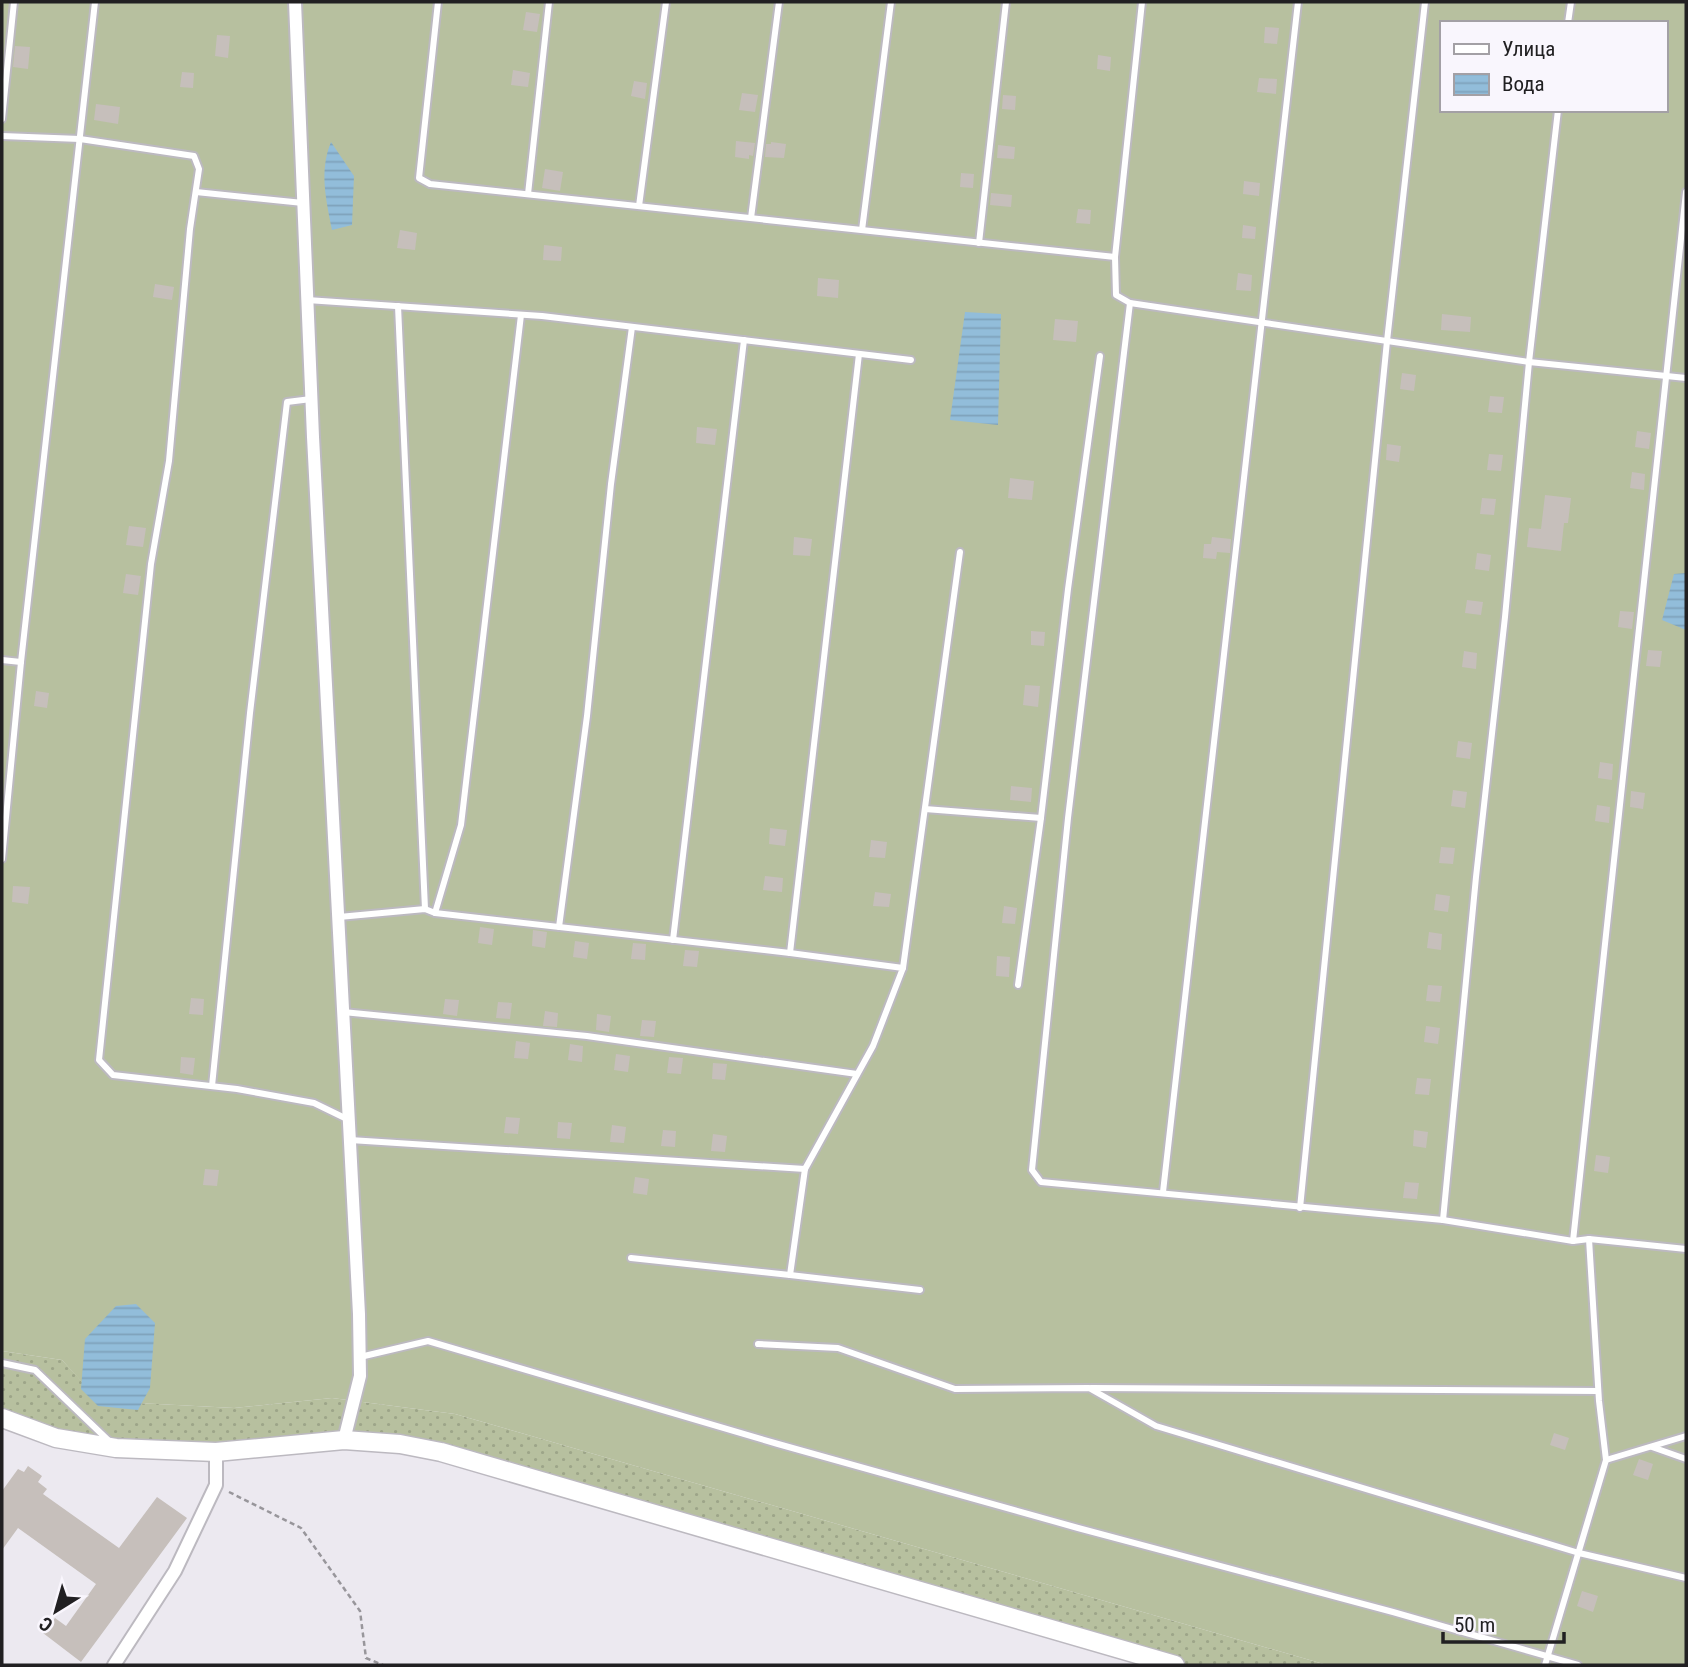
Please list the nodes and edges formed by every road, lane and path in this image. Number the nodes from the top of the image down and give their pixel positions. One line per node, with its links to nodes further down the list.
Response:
1 (14, 2): 16 (lane)
2 (95, 2): 18 (lane)
3 (295, 2): 22 (street)
4 (438, 2): 21 (lane)
5 (549, 2): 21 (lane)
6 (666, 2): 23 (lane)
7 (779, 2): 24 (lane)
8 (891, 2): 25 (lane)
9 (1006, 2): 26 (lane)
10 (1142, 2): 27 (lane)
11 (1298, 2): 32 (lane)
12 (1425, 2): 35 (lane)
13 (1571, 2): 14 (lane)
14 (1568, 21)
15 (1558, 112): 39 (lane)
16 (2, 119)
17 (2, 136): 18 (lane)
18 (80, 138): 19 (lane); 45 (lane)
19 (195, 192): 22 (lane); 59 (lane)
20 (1686, 192): 40 (lane)
21 (528, 194): 23 (lane)
22 (303, 203): 28 (street)
23 (639, 206): 24 (lane)
24 (751, 218): 25 (lane)
25 (862, 230): 26 (lane)
26 (979, 243): 27 (lane)
27 (1115, 257): 29 (lane)
28 (307, 300): 30 (lane); 42 (street)
29 (1130, 303): 32 (lane); 63 (lane)
30 (398, 306): 31 (lane); 49 (lane)
31 (521, 315): 33 (lane); 50 (lane)
32 (1262, 323): 35 (lane); 63 (lane)
33 (632, 327): 34 (lane); 52 (lane)
34 (744, 340): 36 (lane); 53 (lane)
35 (1387, 341): 39 (lane); 64 (lane)
36 (859, 354): 38 (lane); 54 (lane)
37 (1100, 356): 47 (lane)
38 (911, 360)
39 (1529, 362): 40 (lane); 65 (lane)
40 (1665, 376): 41 (lane); 67 (lane)
41 (1686, 378)
42 (311, 399): 51 (street); 59 (lane)
43 (960, 552): 46 (lane)
44 (2, 660): 45 (lane)
45 (21, 662): 48 (lane)
46 (925, 809): 47 (lane); 55 (lane)
47 (1041, 818): 56 (lane)
48 (2, 859)
49 (425, 909): 50 (lane); 51 (lane)
50 (435, 912): 52 (lane)
51 (338, 917): 57 (street)
52 (559, 926): 53 (lane)
53 (673, 940): 54 (lane)
54 (790, 953): 55 (lane)
55 (903, 968): 58 (lane)
56 (1018, 985)
57 (343, 1012): 58 (lane); 60 (street)
58 (857, 1074): 62 (lane)
59 (212, 1086): 60 (lane)
60 (349, 1120): 61 (street)
61 (350, 1140): 62 (lane); 73 (street)
62 (805, 1169): 70 (lane)
63 (1163, 1192): 64 (lane)
64 (1300, 1208): 65 (lane)
65 (1443, 1220): 67 (lane)
66 (1589, 1239): 67 (lane); 68 (lane); 76 (lane)
67 (1573, 1241)
68 (1686, 1249)
69 (631, 1258): 70 (lane)
70 (790, 1275): 71 (lane)
71 (920, 1290)
72 (758, 1344): 75 (lane)
73 (360, 1357): 79 (street); 88 (lane)
74 (2, 1363): 81 (lane)
75 (1089, 1388): 76 (lane); 86 (lane)
76 (1598, 1391): 84 (lane)
77 (2, 1418): 81 (street)
78 (1686, 1436): 80 (lane)
79 (344, 1440): 82 (street); 91 (street)
80 (1651, 1446): 83 (lane); 84 (lane)
81 (116, 1448): 82 (street)
82 (216, 1452): 85 (street)
83 (1686, 1459)
84 (1606, 1460): 86 (lane)
85 (216, 1485): 89 (street); 90 (path)
86 (1579, 1553): 87 (lane); 88 (lane)
87 (1686, 1578)
88 (1548, 1657): 92 (lane); 93 (lane)
89 (114, 1665)
90 (383, 1665)
91 (1175, 1665)
92 (1545, 1665)
93 (1578, 1665)

